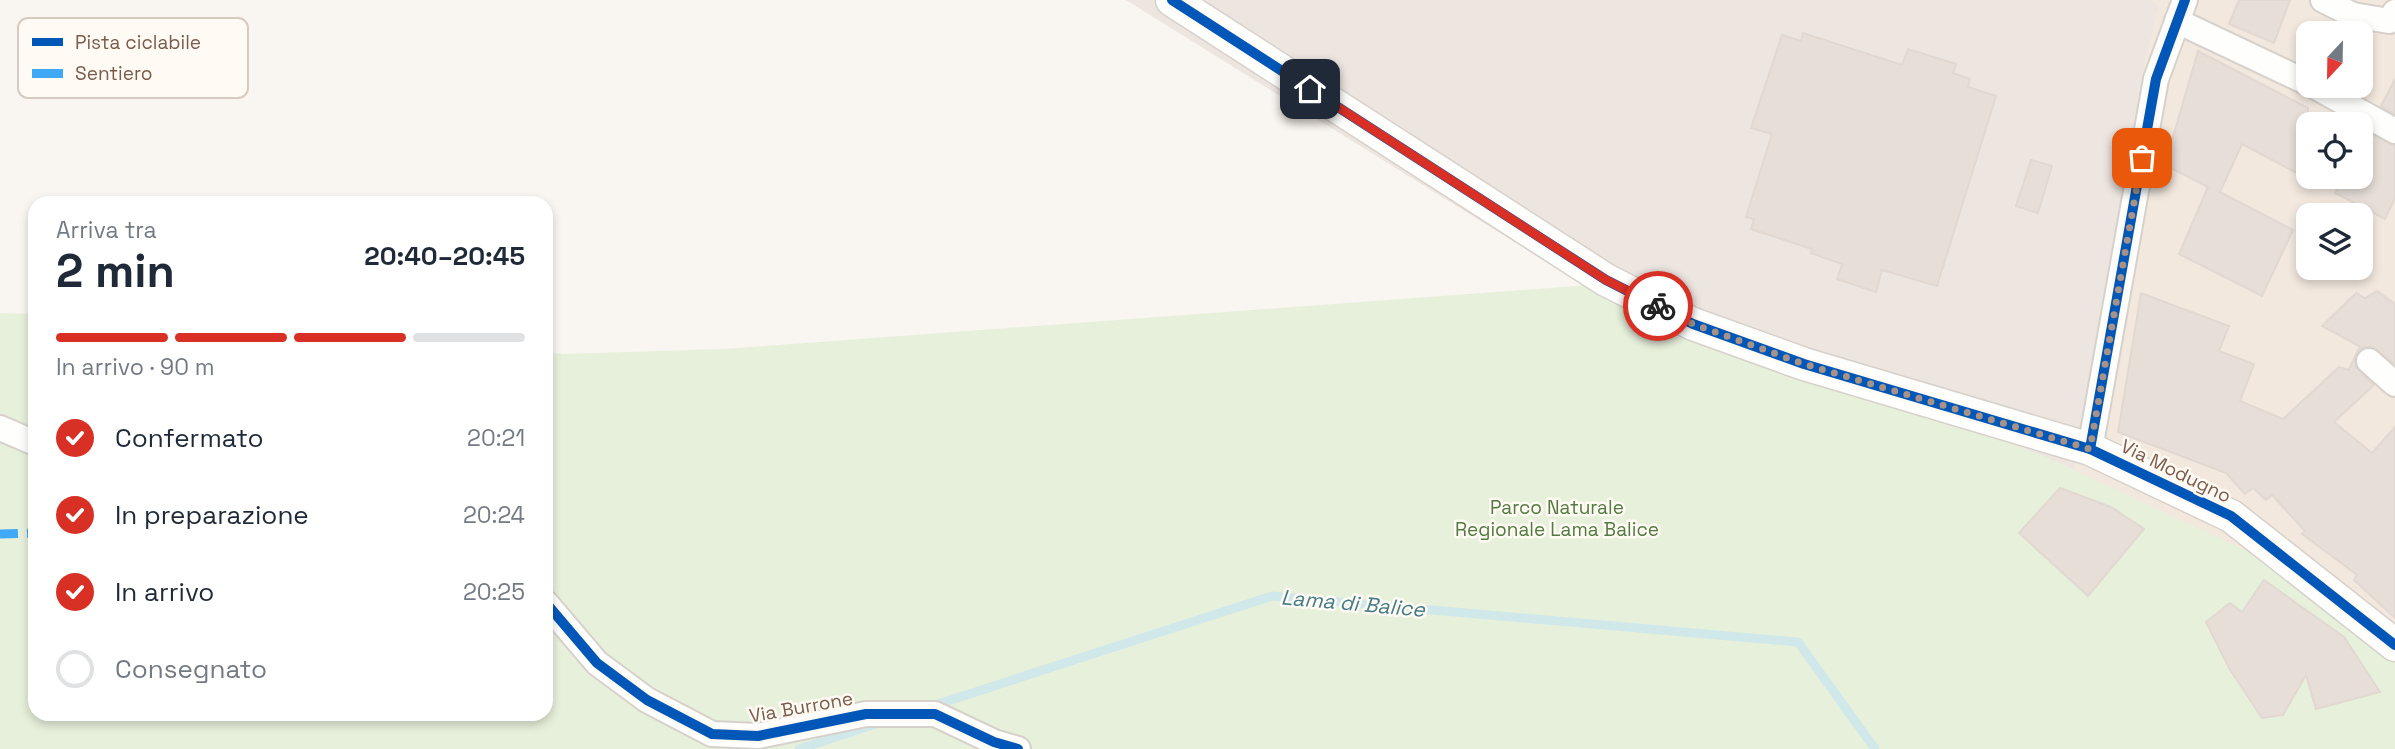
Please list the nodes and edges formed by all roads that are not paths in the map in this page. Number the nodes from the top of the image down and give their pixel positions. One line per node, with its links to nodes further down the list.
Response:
1 (1172, 0): 14 (street, Via Modugno)
2 (2323, 0): 5 (street)
3 (2181, 10): 7 (street); 14 (street)
4 (2395, 12): 6 (street)
5 (2346, 21)
6 (2373, 22)
7 (2296, 75)
8 (2336, 98): 9 (street)
9 (2395, 131)
10 (2369, 360): 11 (street)
11 (2395, 384)
12 (0, 428): 13 (street)
13 (28, 440)
14 (2090, 449): 16 (street, Via Modugno)
15 (553, 611): 17 (street, Via Burrone)
16 (2395, 645)
17 (1018, 749)

